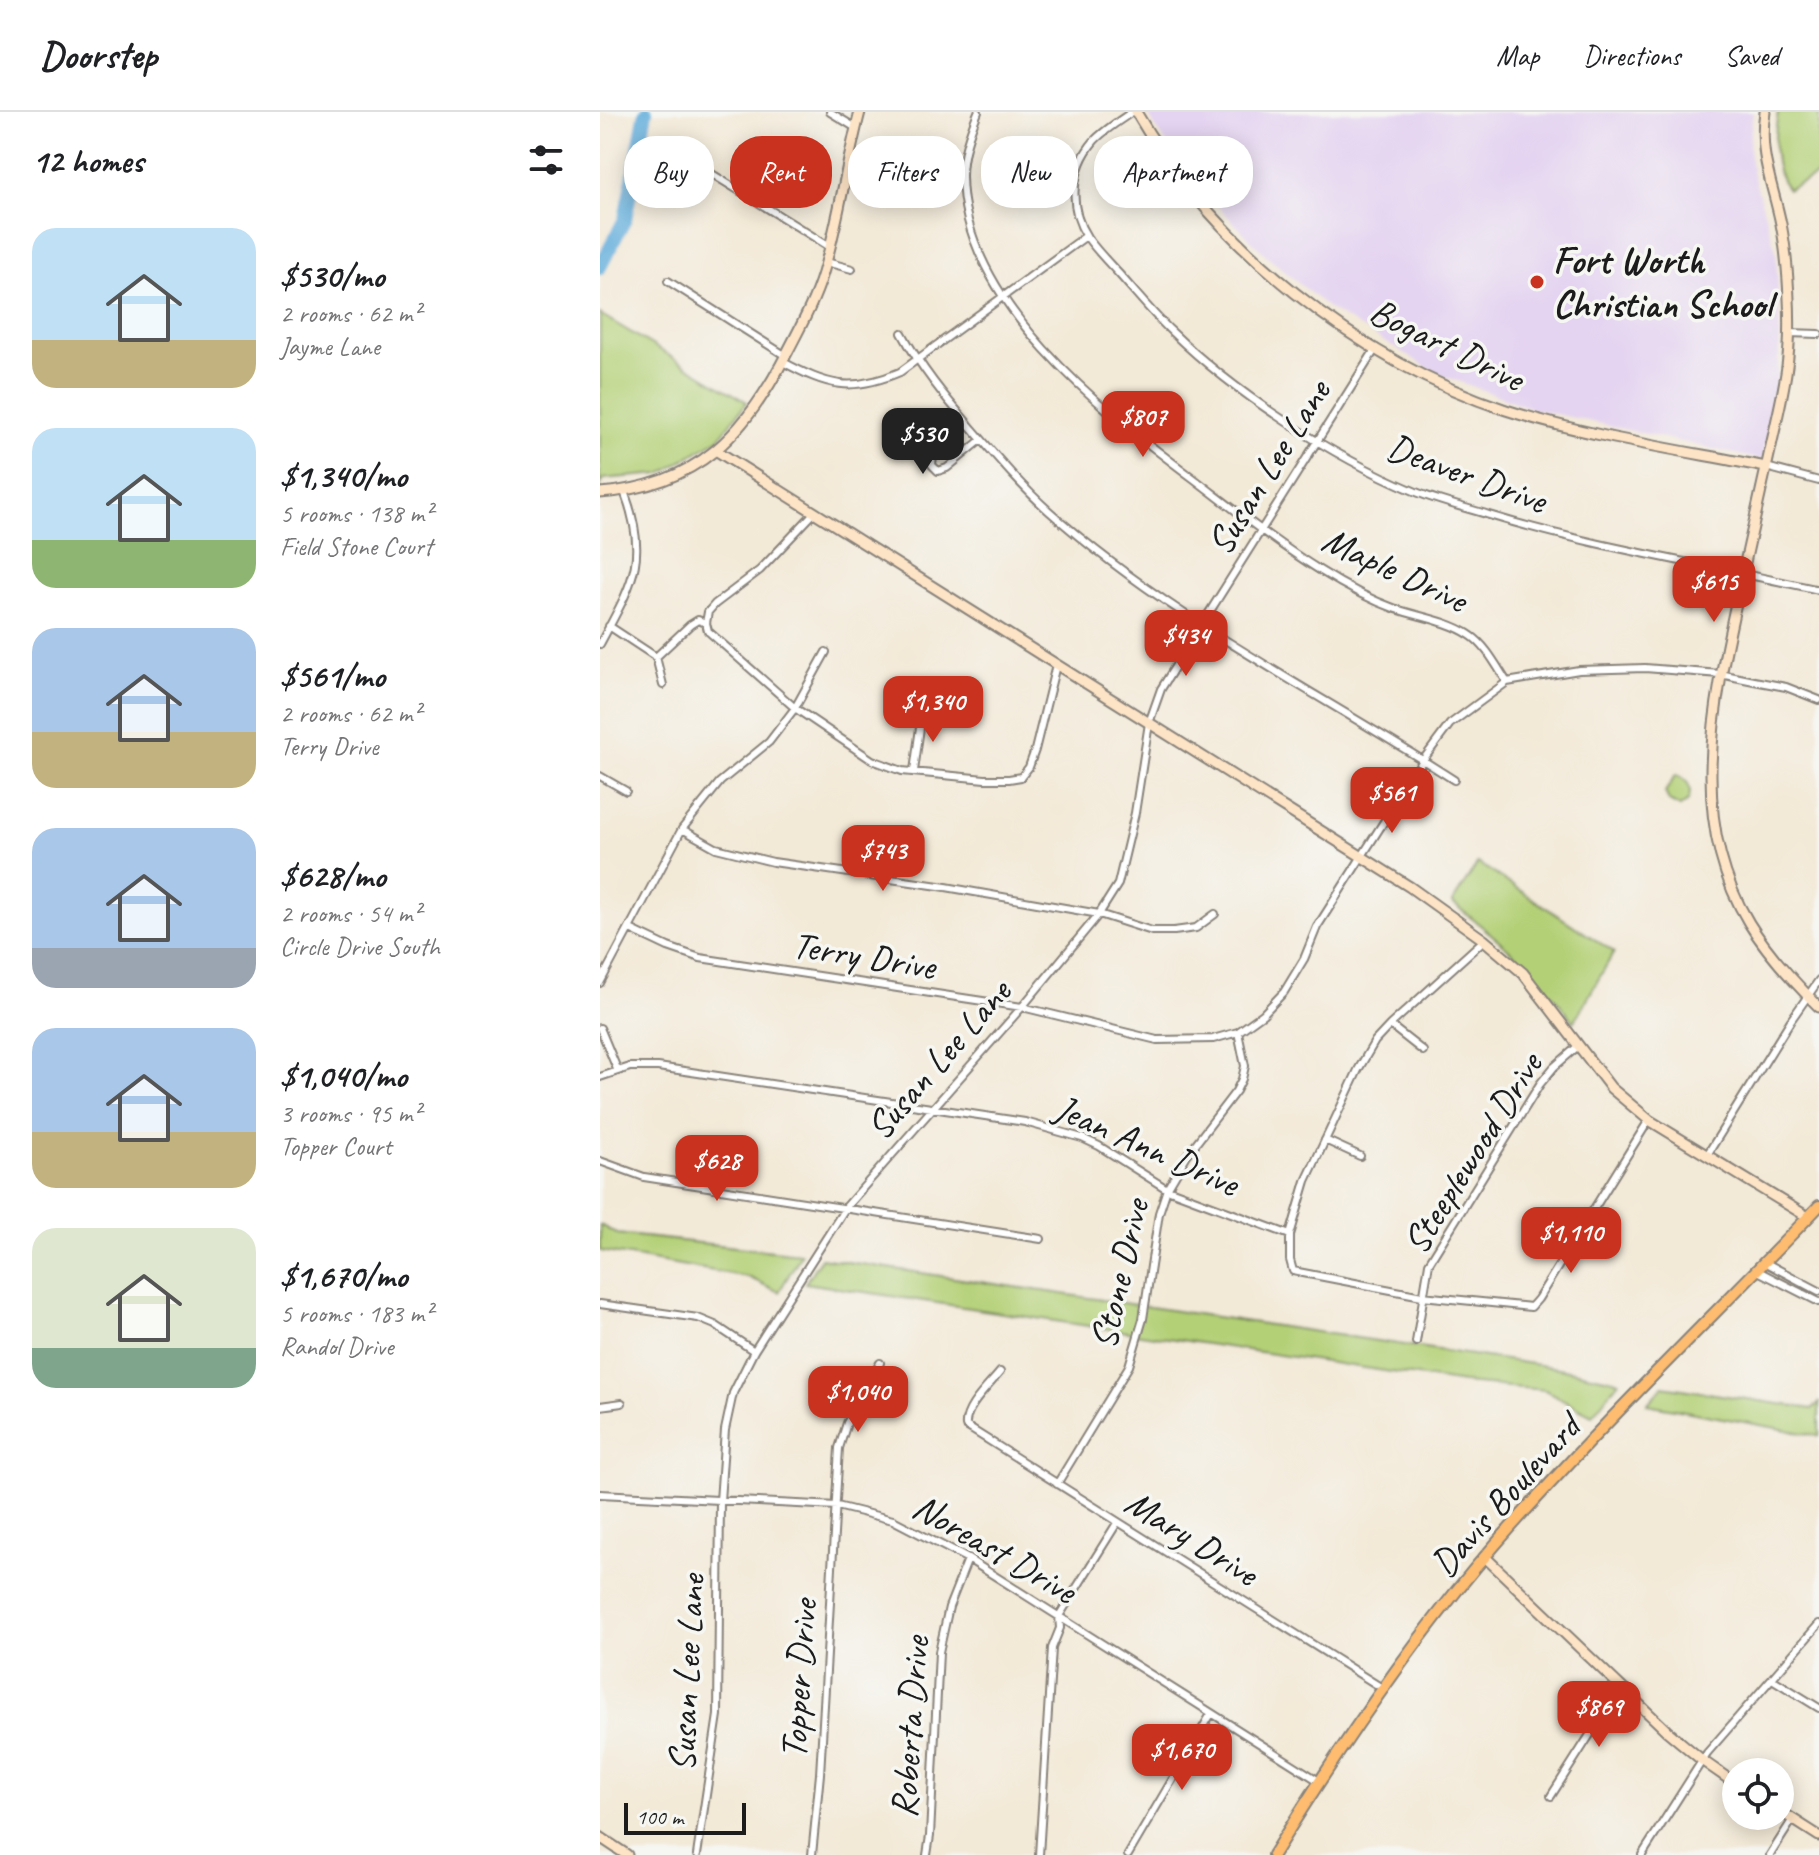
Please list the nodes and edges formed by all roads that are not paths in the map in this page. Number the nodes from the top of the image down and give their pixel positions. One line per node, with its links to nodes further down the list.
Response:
1 (830, 112): 6 (street)
2 (860, 112): 6 (street)
3 (978, 112): 13 (street, Maple Drive)
4 (1134, 112): 8 (street, Deaver Drive); 17 (street, Bogart Drive)
5 (1765, 112): 15 (street)
6 (856, 128): 9 (street)
7 (714, 175): 9 (street)
8 (1086, 236): 13 (street); 22 (street, Deaver Drive)
9 (830, 247): 10 (street)
10 (826, 262): 11 (street); 18 (street)
11 (852, 269)
12 (668, 281): 18 (street)
13 (1004, 296): 19 (street); 29 (street, Maple Drive)
14 (902, 333): 19 (street)
15 (1788, 333): 16 (street); 24 (street)
16 (1819, 334)
17 (1376, 348): 22 (street, Susan Lee Lane); 24 (street, Bogart Drive)
18 (784, 359): 19 (street); 23 (street)
19 (916, 360): 20 (street)
20 (968, 423): 21 (street); 21 (street)
21 (981, 440): 33 (street)
22 (1318, 440): 29 (street, Susan Lee Lane); 30 (street, Deaver Drive)
23 (717, 451): 26 (street); 28 (street)
24 (1766, 467): 25 (street, Bogart Drive); 30 (street)
25 (1819, 481)
26 (624, 491): 27 (street); 34 (street)
27 (600, 493)
28 (813, 514): 32 (street); 38 (street)
29 (1261, 529): 33 (street, Susan Lee Lane); 40 (street, Maple Drive)
30 (1743, 573): 31 (street, Deaver Drive); 39 (street)
31 (1819, 590)
32 (706, 623): 37 (street); 43 (street)
33 (1202, 625): 45 (street, Susan Lee Lane); 46 (street)
34 (609, 626): 35 (street); 37 (street)
35 (600, 644)
36 (826, 652): 43 (street)
37 (656, 657): 41 (street)
38 (1056, 665): 45 (street); 47 (street)
39 (1720, 674): 40 (street, Terry Drive); 42 (street, Terry Drive); 59 (street)
40 (1507, 682): 46 (street, Terry Drive)
41 (663, 685)
42 (1819, 700)
43 (795, 708): 47 (street); 51 (street)
44 (922, 713): 47 (street)
45 (1149, 723): 52 (street); 53 (street, Susan Lee Lane)
46 (1423, 760): 49 (street); 52 (street, Terry Drive)
47 (914, 771)
48 (600, 776): 50 (street)
49 (1454, 780)
50 (626, 791)
51 (682, 829): 53 (street); 55 (street)
52 (1361, 858): 56 (street); 64 (street, Terry Drive)
53 (1099, 914): 54 (street); 60 (street, Susan Lee Lane)
54 (1215, 914)
55 (630, 929): 58 (street); 60 (street, Terry Drive)
56 (1484, 940): 62 (street); 65 (street)
57 (1819, 980): 59 (street)
58 (600, 983)
59 (1807, 995): 61 (street); 72 (street)
60 (1022, 1007): 64 (street, Terry Drive); 69 (street, Susan Lee Lane)
61 (1819, 1007)
62 (1390, 1025): 66 (street); 71 (street)
63 (600, 1028): 67 (street)
64 (1238, 1032): 75 (street, Stone Drive)
65 (1577, 1047): 70 (street); 83 (street, Steeplewood Drive)
66 (1423, 1051)
67 (617, 1069): 68 (street, Jean Ann Drive); 69 (street, Jean Ann Drive)
68 (600, 1077)
69 (932, 1107): 75 (street, Jean Ann Drive); 77 (street, Susan Lee Lane)
70 (1649, 1120): 72 (street); 83 (street)
71 (1325, 1140): 73 (street); 79 (street)
72 (1707, 1155): 78 (street)
73 (1360, 1156)
74 (600, 1161): 77 (street)
75 (1167, 1189): 79 (street, Jean Ann Drive); 92 (street, Stone Drive)
76 (1819, 1206): 78 (main road, Davis Boulevard)
77 (846, 1207): 80 (street); 87 (street, Susan Lee Lane)
78 (1808, 1217): 81 (main road, Davis Boulevard)
79 (1290, 1235): 83 (street)
80 (1041, 1239)
81 (1760, 1266): 82 (street); 84 (street); 97 (main road, Davis Boulevard)
82 (1819, 1291)
83 (1422, 1296): 86 (street, Steeplewood Drive)
84 (1819, 1302)
85 (600, 1304): 87 (street)
86 (1416, 1342)
87 (754, 1351): 94 (street, Susan Lee Lane)
88 (880, 1363): 95 (street, Topper Drive)
89 (1000, 1372): 92 (street, Mary Drive)
90 (622, 1403): 91 (street)
91 (600, 1406)
92 (1057, 1484): 96 (street, Mary Drive)
93 (600, 1494): 94 (street, Noreast Drive)
94 (720, 1501): 95 (street, Noreast Drive); 115 (street, Susan Lee Lane)
95 (837, 1506): 98 (street, Noreast Drive); 116 (street, Topper Drive)
96 (1117, 1523): 99 (street); 103 (street, Mary Drive)
97 (1485, 1557): 102 (street); 103 (main road, Davis Boulevard)
98 (968, 1559): 99 (street, Noreast Drive); 117 (street, Roberta Drive)
99 (1059, 1616): 105 (street, Noreast Drive); 118 (street)
100 (1819, 1624): 101 (street)
101 (1772, 1679): 104 (street); 106 (street)
102 (1621, 1686): 106 (street); 109 (street)
103 (1382, 1688): 108 (main road, Davis Boulevard)
104 (1819, 1708)
105 (1211, 1714): 108 (street, Noreast Drive); 119 (street)
106 (1703, 1761): 107 (street); 121 (street)
107 (1722, 1774)
108 (1319, 1781): 120 (main road, Davis Boulevard)
109 (1551, 1796)
110 (1794, 1820): 112 (street)
111 (1786, 1830): 122 (street)
112 (1819, 1836)
113 (600, 1837): 114 (street)
114 (627, 1855)
115 (697, 1855)
116 (812, 1855)
117 (927, 1855)
118 (1039, 1855)
119 (1128, 1855)
120 (1273, 1855)
121 (1642, 1855)
122 (1770, 1855)

